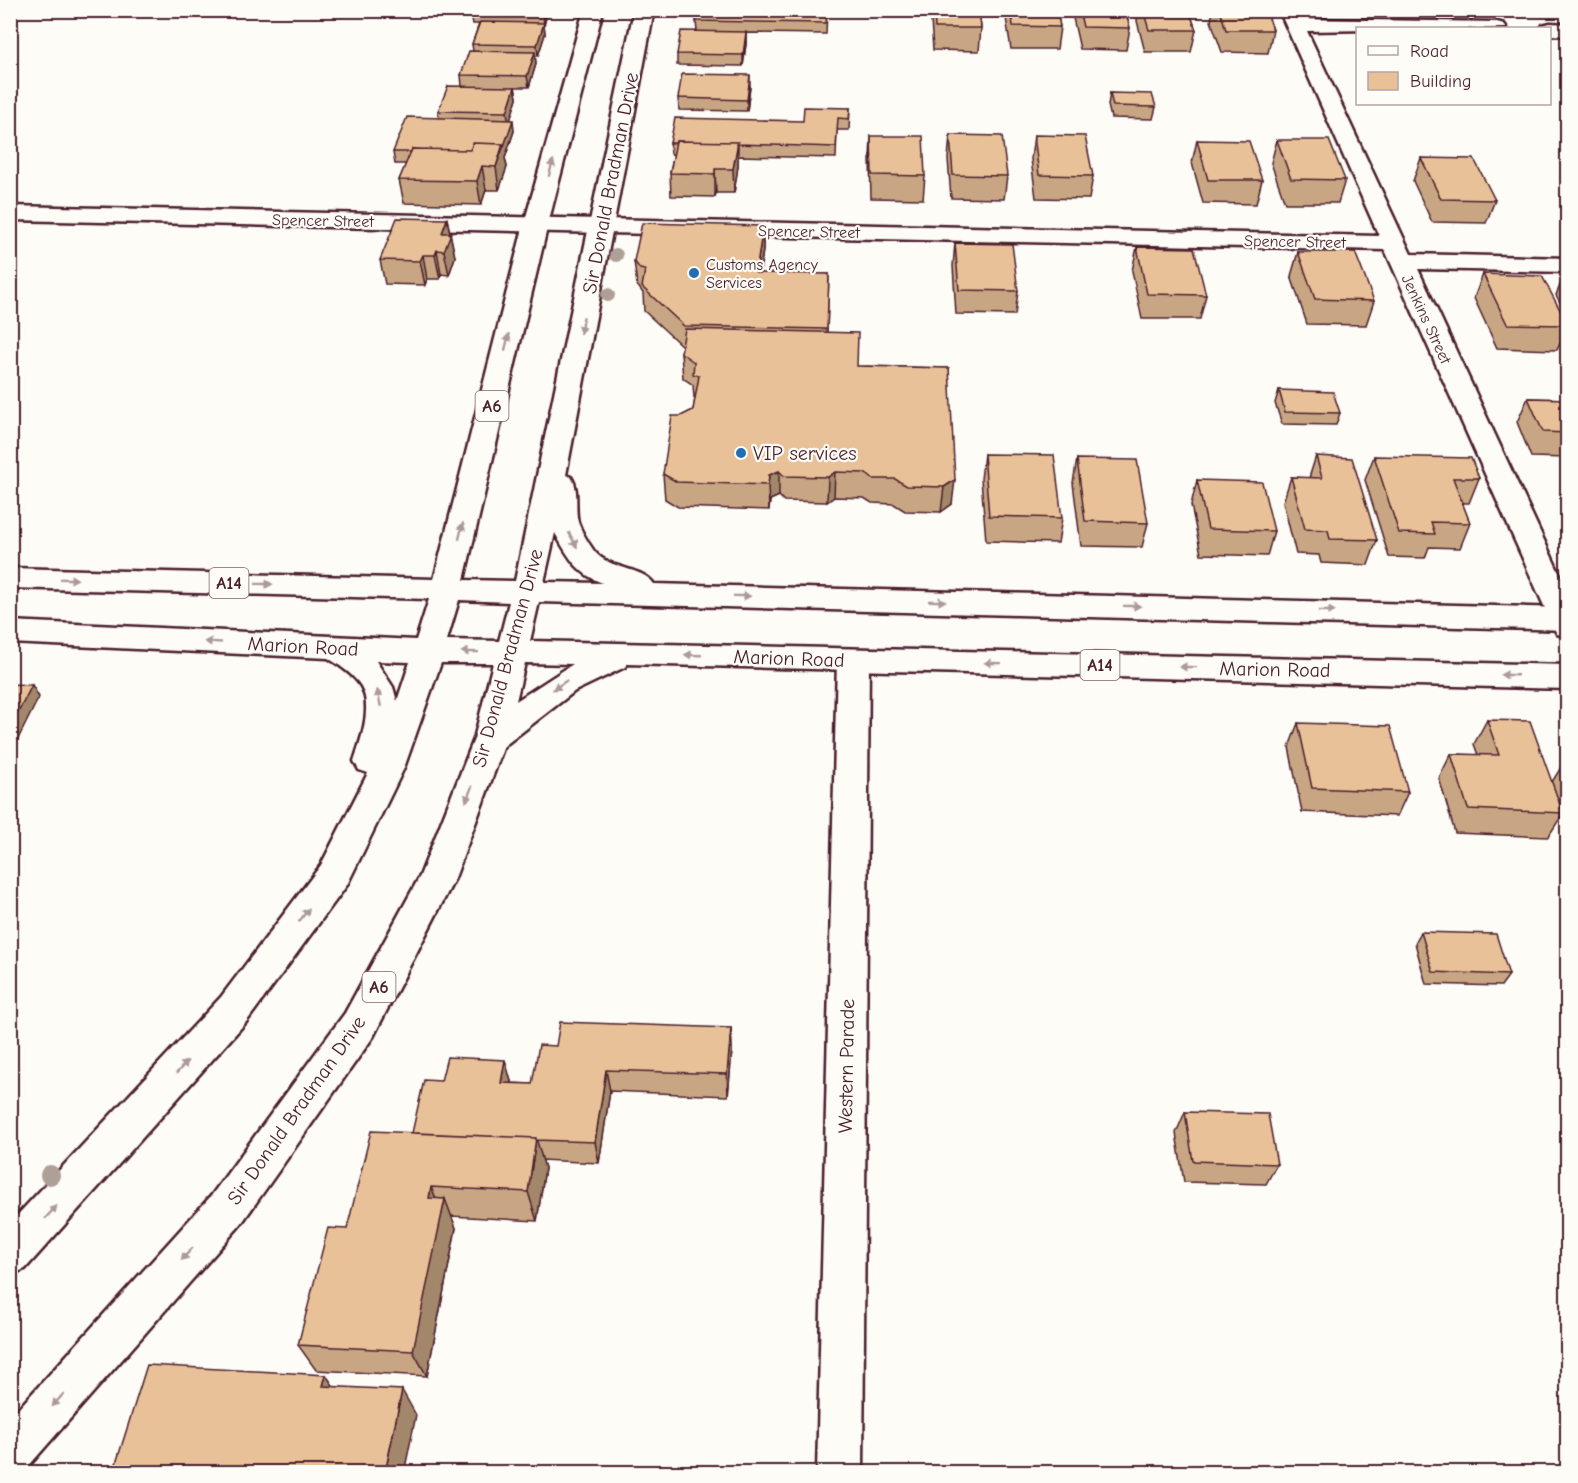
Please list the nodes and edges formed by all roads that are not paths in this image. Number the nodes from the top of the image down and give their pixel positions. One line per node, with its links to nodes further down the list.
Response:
1 (594, 10): 8 (main road, A6, one-way to 1)
2 (644, 10): 9 (main road, Sir Donald Bradman Drive / A6)
3 (1291, 18): 4 (main road); 10 (main road, Jenkins Street)
4 (1476, 27)
5 (1551, 29): 6 (main road)
6 (1568, 30)
7 (10, 213): 8 (main road, Spencer Street)
8 (536, 224): 9 (main road, Spencer Street); 14 (main road, A6, one-way to 8)
9 (601, 226): 10 (main road, Spencer Street); 12 (main road, Sir Donald Bradman Drive / A6, one-way to 12)
10 (1396, 252): 11 (main road, Spencer Street); 17 (main road, Jenkins Street)
11 (1568, 265)
12 (559, 442): 15 (main road, Sir Donald Bradman Drive / A6); 16 (main road, one-way to 16)
13 (10, 578): 14 (main road, A14, one-way to 14)
14 (447, 588): 15 (main road, A14); 20 (main road, A6)
15 (527, 590): 16 (main road, A14); 21 (main road, Sir Donald Bradman Drive / A6)
16 (663, 594): 17 (main road, A14, one-way to 17)
17 (1566, 621)
18 (10, 632): 19 (main road, Marion Road / A14, one-way to 18)
19 (334, 647): 20 (main road, Marion Road / A14); 26 (main road, one-way to 19)
20 (429, 651): 21 (main road, Marion Road / A14, one-way to 20); 26 (main road, A6)
21 (511, 652): 22 (main road, Marion Road / A14); 25 (main road, Sir Donald Bradman Drive / A6)
22 (633, 653): 23 (main road, Marion Road / A14, one-way to 22); 25 (main road, one-way to 25)
23 (853, 660): 24 (main road, Marion Road / A14, one-way to 23); 29 (main road, Western Parade)
24 (1568, 677)
25 (490, 739): 28 (main road, Sir Donald Bradman Drive / A6, one-way to 28)
26 (334, 875): 27 (main road, A6, one-way to 26)
27 (10, 1254)
28 (10, 1453)
29 (840, 1473)

